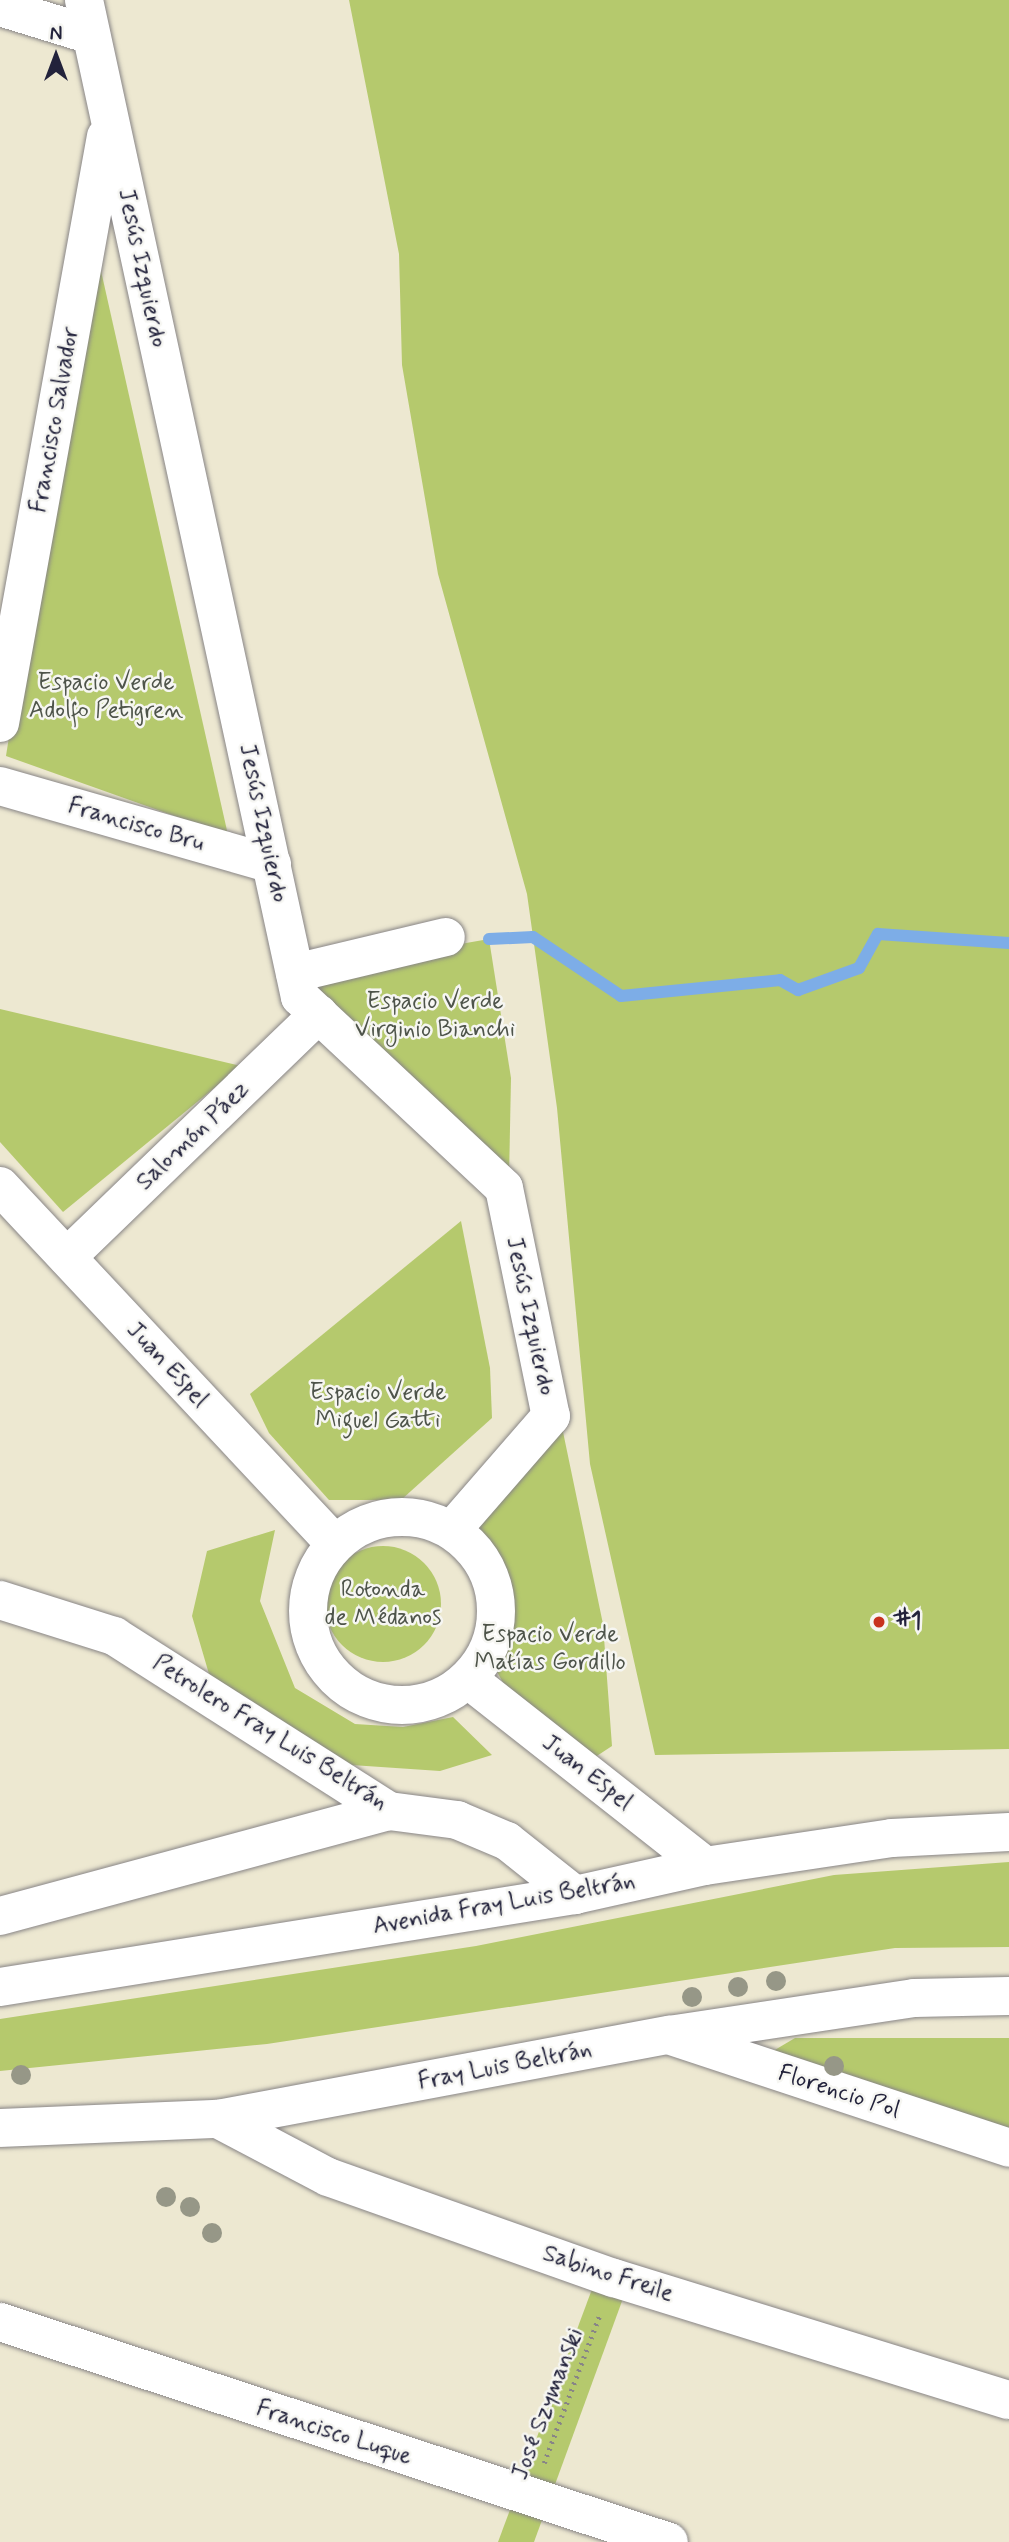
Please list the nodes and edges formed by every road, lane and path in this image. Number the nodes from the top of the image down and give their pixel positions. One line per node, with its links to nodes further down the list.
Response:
1 (0, 7): 2 (street)
2 (88, 18): 3 (street, Jesús Izquierdo)
3 (109, 117): 4 (street, Francisco Salvador); 6 (street, Jesús Izquierdo)
4 (0, 723)
5 (0, 786): 6 (street, Francisco Bru)
6 (271, 864): 8 (street, Jesús Izquierdo)
7 (446, 937): 8 (street)
8 (295, 973): 9 (street, Jesús Izquierdo)
9 (319, 1014): 11 (street, Salomón Páez); 12 (street, Jesús Izquierdo)
10 (0, 1186): 11 (street, Juan Espel)
11 (66, 1257): 13 (street, Juan Espel)
12 (452, 1530): 13 (street); 15 (street)
13 (335, 1545): 15 (street)
14 (0, 1600): 16 (street, Petrolero Fray Luis Beltrán)
15 (469, 1680): 18 (street, Juan Espel)
16 (389, 1811): 19 (street, Petrolero Fray Luis Beltrán); 20 (street)
17 (1009, 1832): 18 (street, Avenida Fray Luis Beltrán)
18 (705, 1866): 19 (street, Avenida Fray Luis Beltrán)
19 (575, 1895): 21 (street, Avenida Fray Luis Beltrán)
20 (0, 1916)
21 (0, 1987)
22 (1009, 1996): 23 (street, Fray Luis Beltrán)
23 (669, 2035): 24 (street, Fray Luis Beltrán); 26 (street, Florencio Pol)
24 (218, 2119): 25 (street, Fray Luis Beltrán); 27 (street, Sabino Freile)
25 (0, 2128)
26 (1009, 2148)
27 (614, 2278): 29 (street, Sabino Freile); 30 (path, José Szymanski)
28 (0, 2322): 30 (street, Francisco Luque)
29 (1009, 2400)
30 (531, 2498): 31 (street, Francisco Luque)
31 (669, 2542)

